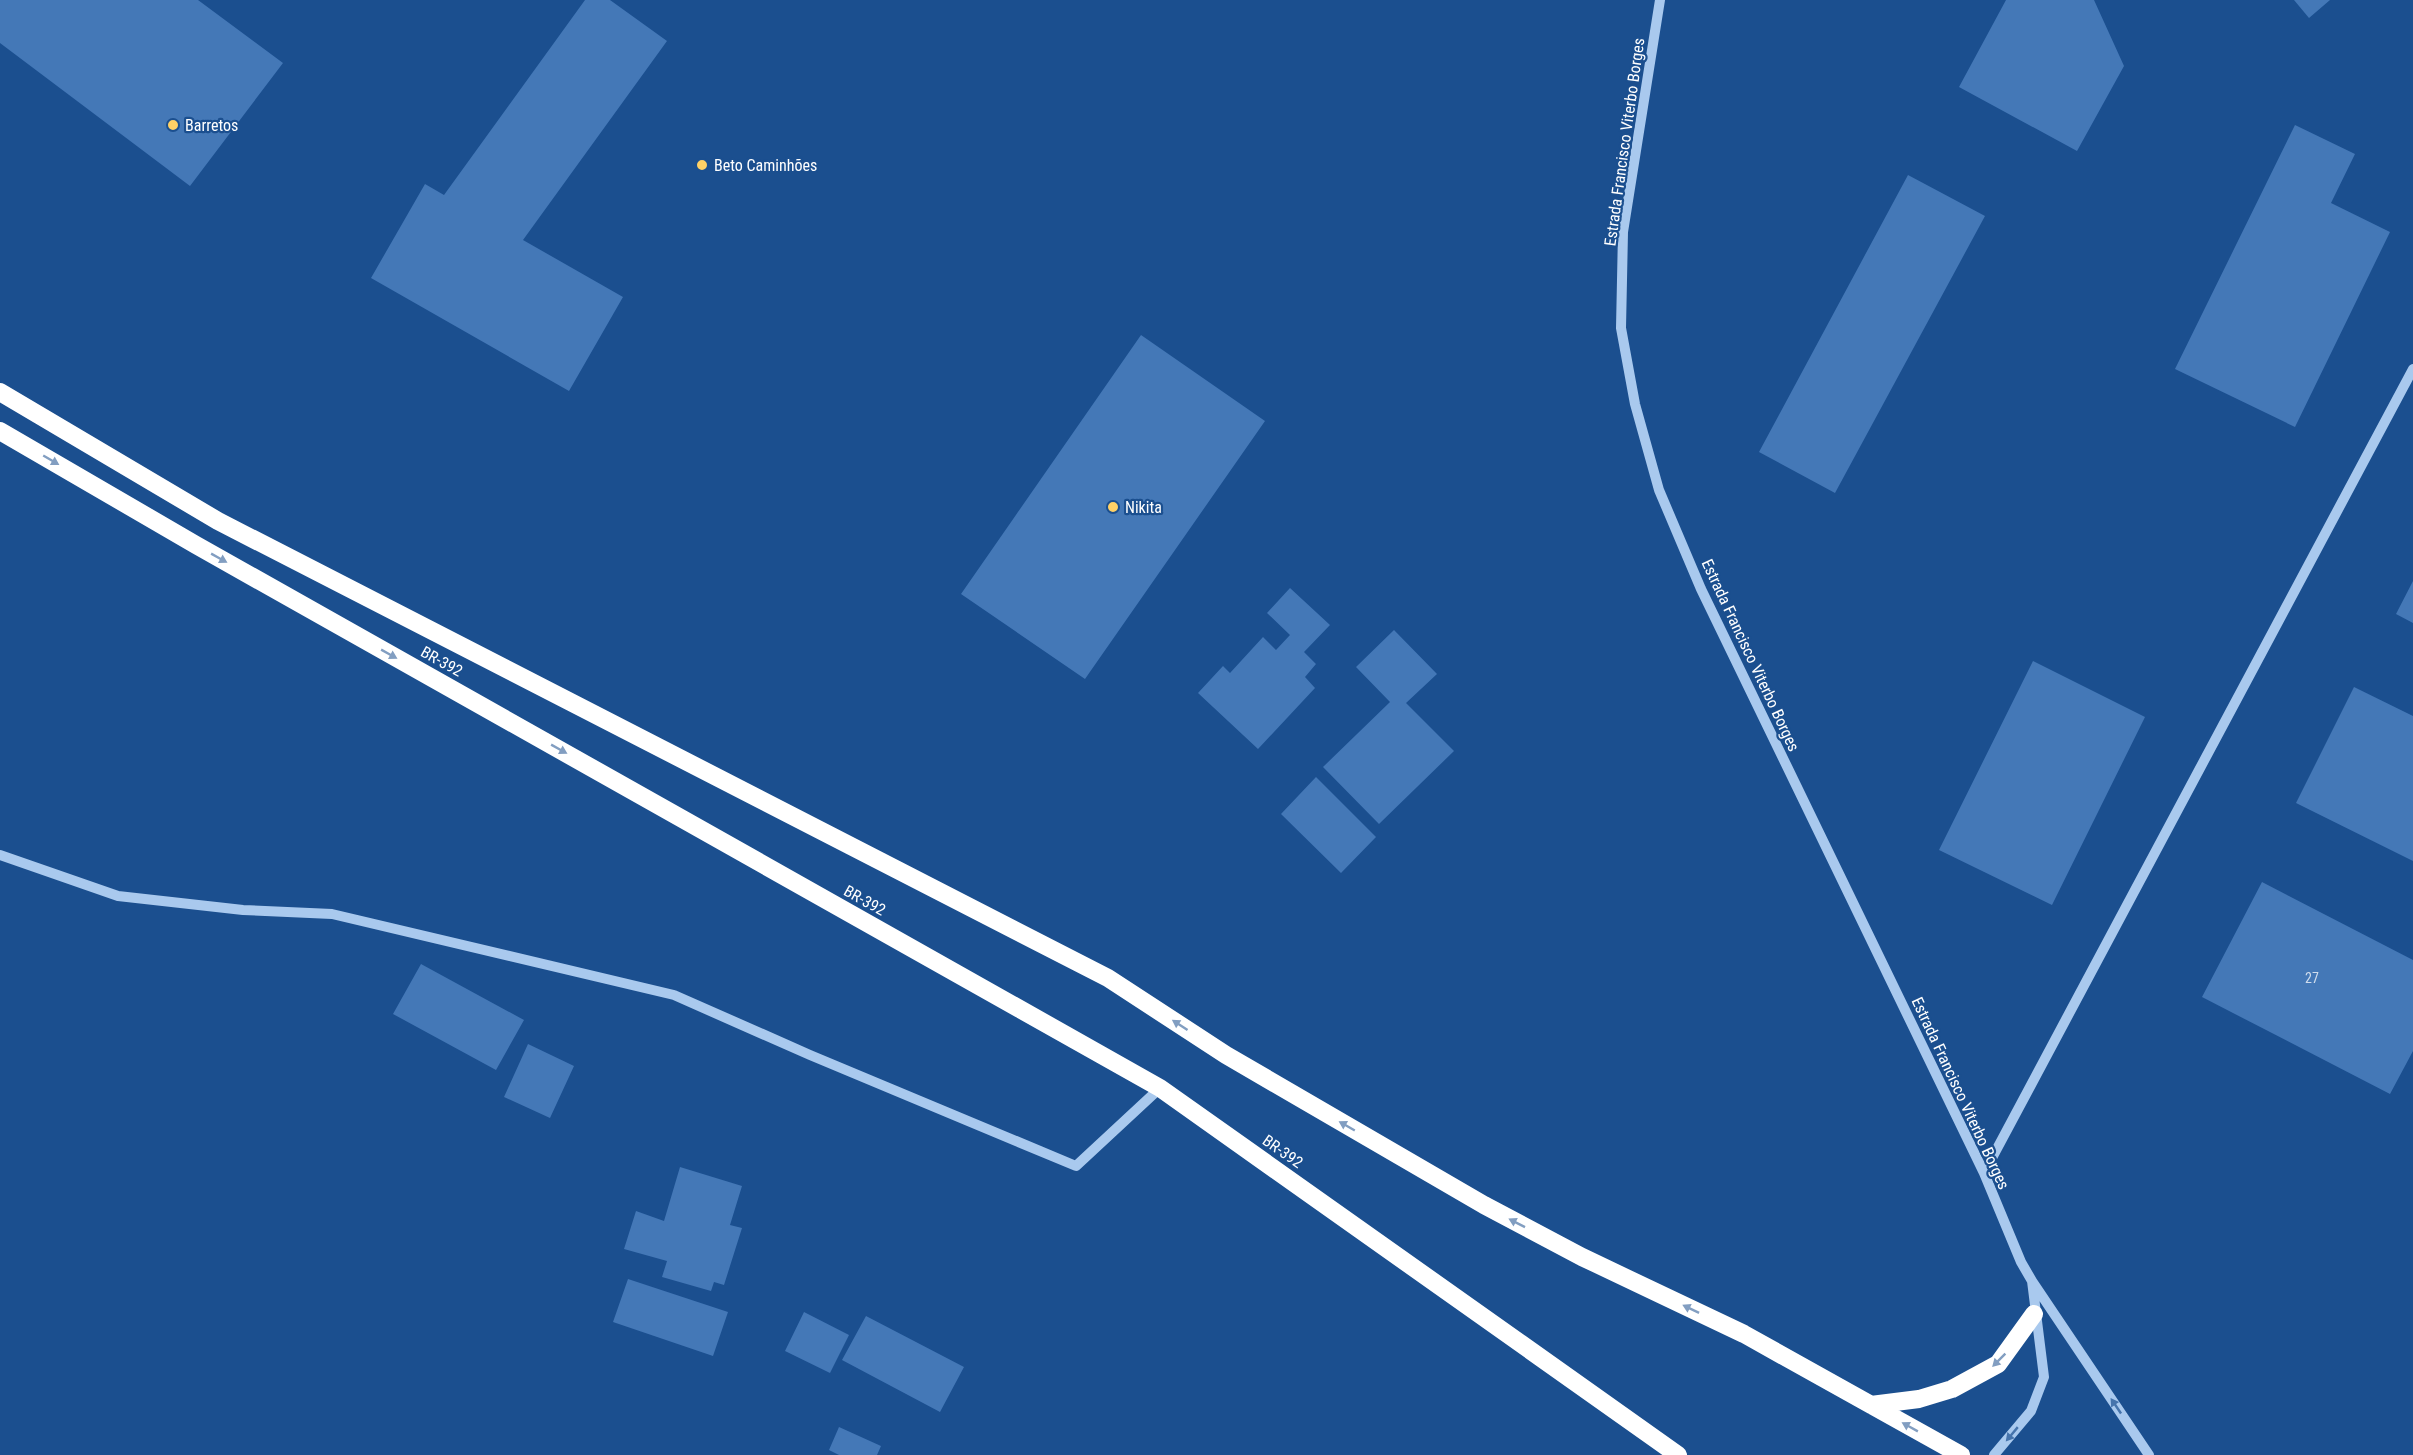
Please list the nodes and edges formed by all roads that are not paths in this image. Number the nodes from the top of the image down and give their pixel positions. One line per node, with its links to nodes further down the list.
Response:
1 (1660, 0): 7 (street, Estrada Francisco Viterbo Borges)
2 (2413, 369): 7 (street)
3 (0, 392): 10 (highway, BR-392, one-way to 3)
4 (0, 431): 6 (highway, BR-392, one-way to 6)
5 (0, 855): 6 (street)
6 (1160, 1088): 11 (highway, BR-392)
7 (1984, 1173): 8 (street, Estrada Francisco Viterbo Borges)
8 (2032, 1281): 9 (street, Estrada Francisco Viterbo Borges); 14 (street, Estrada Francisco Viterbo Borges, one-way to 8)
9 (2034, 1314): 10 (highway, one-way to 10); 13 (street, Estrada Francisco Viterbo Borges, one-way to 13)
10 (1871, 1405): 12 (highway, BR-392, one-way to 10)
11 (1678, 1455)
12 (1961, 1455)
13 (1994, 1455)
14 (2149, 1455)

